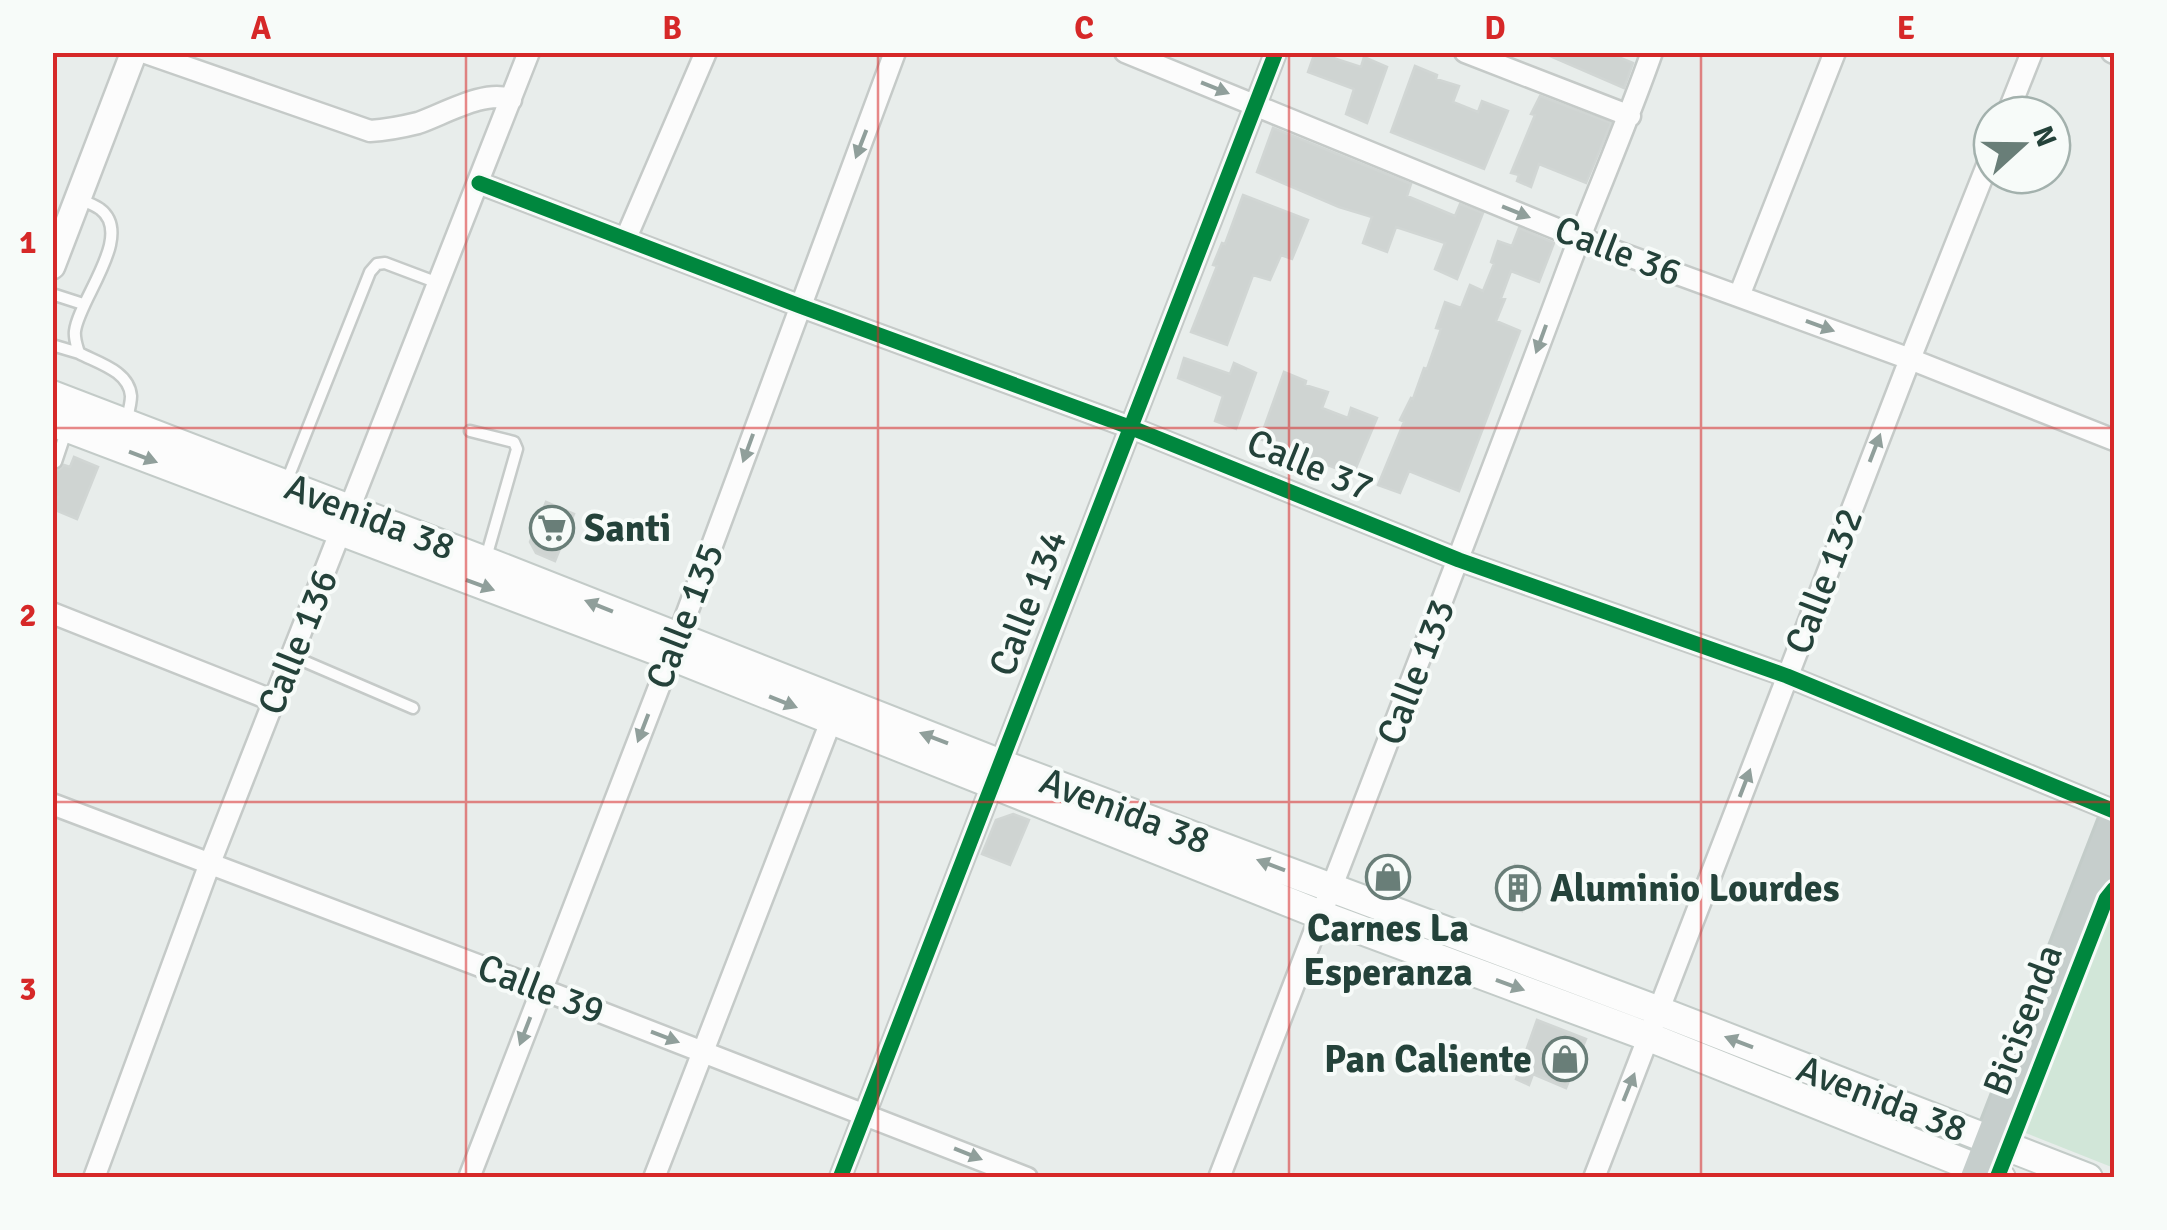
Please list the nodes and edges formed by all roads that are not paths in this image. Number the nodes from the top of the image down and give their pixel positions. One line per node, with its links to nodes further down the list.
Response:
1 (134, 52): 18 (street)
2 (143, 52): 13 (street)
3 (530, 52): 13 (street, Calle 136)
4 (706, 52): 19 (street)
5 (896, 52): 26 (street, Calle 135, one-way to 26)
6 (1124, 52): 14 (street, Calle 36, one-way to 14)
7 (1276, 52): 14 (street, Calle 134)
8 (1464, 52): 15 (street)
9 (1652, 52): 15 (street, Calle 133)
10 (1836, 52): 24 (street)
11 (2032, 52): 12 (street)
12 (2015, 95)
13 (511, 100): 16 (street, Calle 136)
14 (1256, 105): 20 (street, Calle 36, one-way to 20); 33 (street, Calle 134)
15 (1630, 116): 20 (street, Calle 133)
16 (479, 183): 19 (street, Calle 37); 22 (street, Calle 136)
17 (1975, 195): 29 (street, Calle 132)
18 (79, 199): 21 (street); 25 (lane)
19 (626, 238): 26 (street, Calle 37)
20 (1579, 238): 24 (street, Calle 36); 39 (street, Calle 133, one-way to 39)
21 (52, 266)
22 (439, 284): 37 (lane); 38 (street, Calle 136)
23 (52, 294): 25 (lane)
24 (1739, 296): 29 (street, Calle 36, one-way to 29)
25 (83, 304): 28 (lane)
26 (800, 306): 33 (street, Calle 37); 42 (street, Calle 135, one-way to 42)
27 (52, 345): 28 (lane)
28 (80, 354): 31 (lane)
29 (1910, 359): 35 (street, Calle 36); 44 (street, Calle 132, one-way to 29)
30 (52, 395): 31 (main road, Avenida 38)
31 (126, 423): 37 (main road, Avenida 38)
32 (60, 425): 36 (lane); 38 (main road, Avenida 38, one-way to 38)
33 (1132, 428): 39 (street, Calle 37); 48 (street, Calle 134)
34 (470, 431): 40 (lane)
35 (2114, 440)
36 (56, 462)
37 (286, 484): 38 (main road, Avenida 38)
38 (346, 521): 40 (main road, Avenida 38); 42 (main road, Avenida 38, one-way to 42); 43 (street, Calle 136)
39 (1459, 560): 44 (street, Calle 37); 53 (street, Calle 133)
40 (485, 561): 42 (main road, Avenida 38, one-way to 40)
41 (52, 612): 45 (street)
42 (674, 646): 47 (main road, Avenida 38, one-way to 47); 48 (main road, Avenida 38, one-way to 42); 57 (street, Calle 135, one-way to 57)
43 (292, 656): 45 (street, Calle 136); 46 (lane)
44 (1787, 676): 50 (street, Calle 37); 58 (street, Calle 132, one-way to 44)
45 (274, 700): 52 (street, Calle 136)
46 (412, 708)
47 (831, 721): 48 (main road, Avenida 38); 59 (street)
48 (997, 775): 53 (main road, Avenida 38, one-way to 48); 55 (main road, Avenida 38); 60 (street, Calle 134)
49 (52, 804): 52 (street, Calle 39)
50 (2114, 811)
51 (2114, 825): 56 (highway)
52 (210, 862): 57 (street, Calle 39); 62 (street, Calle 136)
53 (1332, 888): 55 (street, Calle 133); 58 (main road, Avenida 38)
54 (2114, 896): 56 (highway)
55 (1321, 915): 58 (main road, Avenida 38, one-way to 58); 67 (street, Calle 133)
56 (2080, 917): 61 (highway)
57 (542, 989): 59 (street, Calle 39, one-way to 59); 63 (street, Calle 135, one-way to 63)
58 (1653, 1024): 61 (main road, Avenida 38); 68 (street, Calle 132, one-way to 58)
59 (702, 1052): 60 (street, Calle 39); 64 (street)
60 (864, 1113): 65 (street, Calle 134); 66 (street, Calle 39, one-way to 66)
61 (1988, 1167): 69 (main road, Avenida 38)
62 (94, 1178)
63 (469, 1178)
64 (654, 1178)
65 (840, 1178)
66 (1027, 1178)
67 (1219, 1178)
68 (1594, 1178)
69 (2088, 1178)

